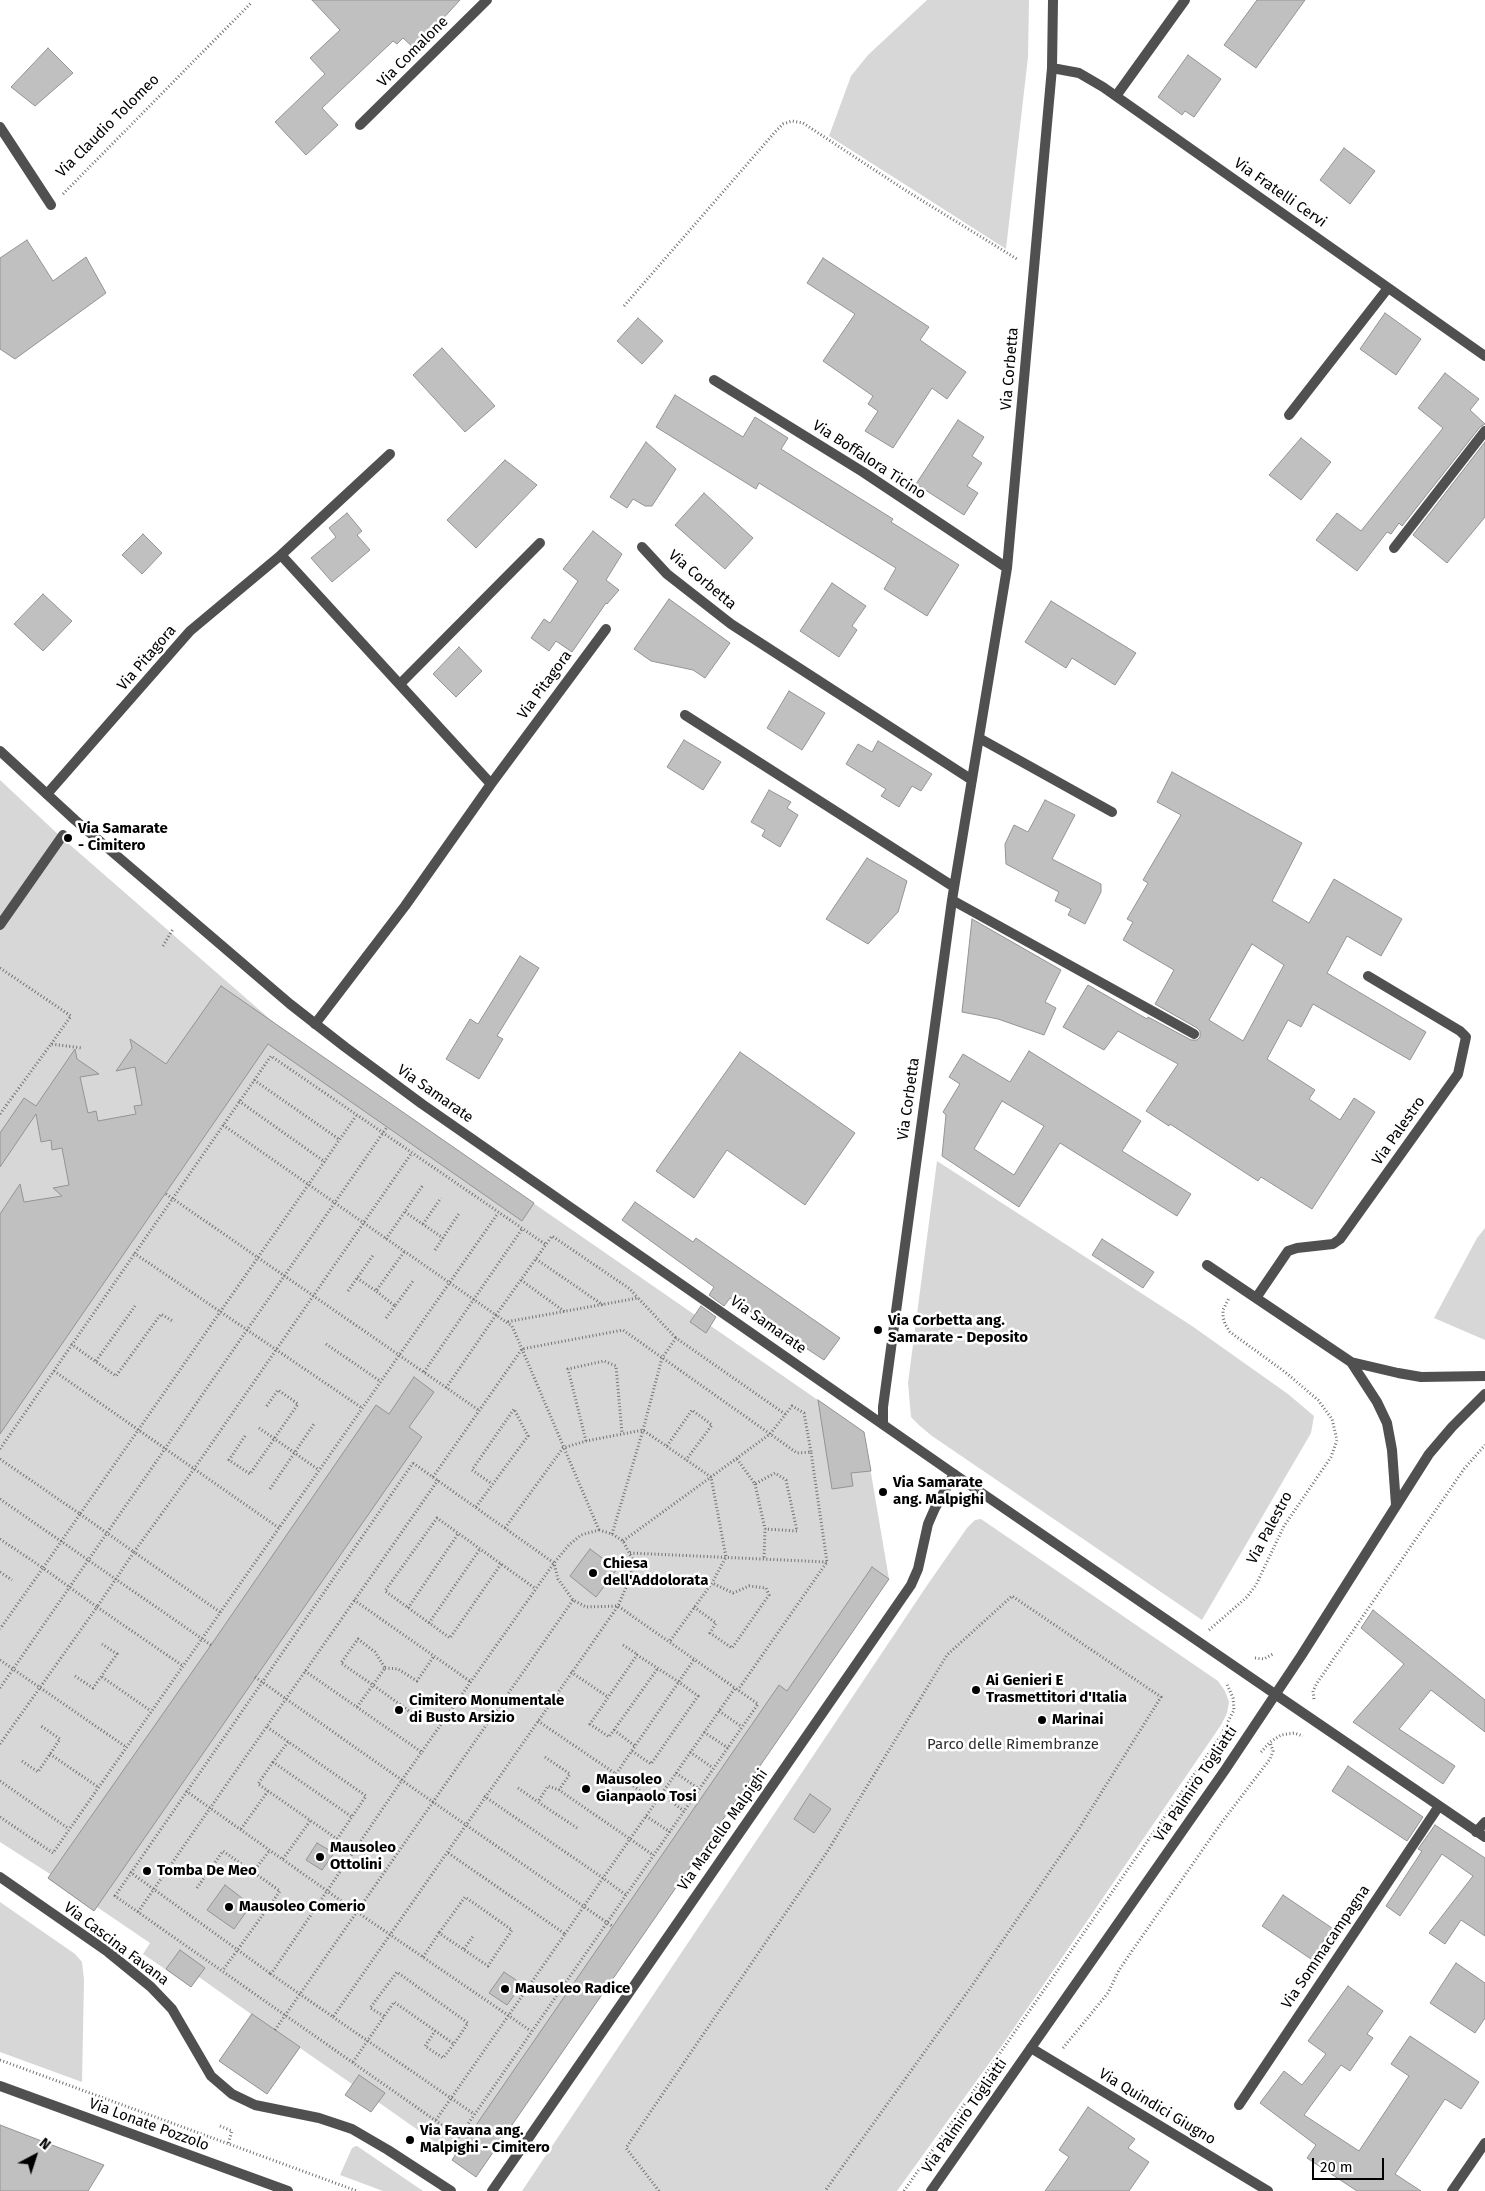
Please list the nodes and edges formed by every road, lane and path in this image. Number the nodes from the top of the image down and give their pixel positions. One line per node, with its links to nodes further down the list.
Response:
1 (487, 0): 7 (street, Via Comalone)
2 (1053, 0): 5 (street, Via Corbetta)
3 (1185, 0): 6 (street)
4 (252, 2): 9 (path, Via Claudio Tolomeo)
5 (1052, 68): 6 (street, Via Fratelli Cervi); 22 (street, Via Corbetta)
6 (1116, 96): 11 (street, Via Fratelli Cervi)
7 (360, 125)
8 (0, 127): 9 (street, Via Claudio Tolomeo)
9 (51, 205)
10 (1001, 249): 12 (path)
11 (1388, 288): 13 (street, Via Fratelli Cervi); 15 (street)
12 (624, 306)
13 (1485, 356)
14 (714, 380): 22 (street, Via Boffalora Ticino)
15 (1289, 415)
16 (1485, 431): 20 (street)
17 (390, 454): 21 (street, Via Pitagora)
18 (540, 543): 24 (street)
19 (642, 547): 28 (street, Via Corbetta)
20 (1394, 548)
21 (281, 555): 24 (street); 30 (street, Via Pitagora)
22 (1007, 568): 26 (street, Via Corbetta)
23 (606, 629): 29 (street, Via Pitagora)
24 (400, 684): 29 (street)
25 (685, 715): 33 (street)
26 (979, 738): 28 (street, Via Corbetta); 31 (street)
27 (0, 751): 30 (street, Via Samarate)
28 (972, 780): 33 (street, Via Corbetta)
29 (491, 784): 40 (street, Via Pitagora)
30 (47, 794): 40 (street, Via Samarate)
31 (1112, 812)
32 (63, 835): 35 (street)
33 (954, 887): 34 (street, Via Corbetta)
34 (952, 900): 41 (street); 118 (street, Via Corbetta)
35 (0, 925)
36 (173, 929): 37 (path)
37 (163, 946)
38 (0, 968): 42 (path)
39 (1368, 976): 86 (street, Via Palestro)
40 (315, 1024): 118 (street, Via Samarate)
41 (1194, 1034)
42 (51, 1044): 43 (path); 46 (path)
43 (82, 1048)
44 (254, 1080): 45 (path); 47 (path); 51 (path)
45 (240, 1102): 48 (path); 53 (path)
46 (0, 1114)
47 (356, 1116): 50 (path); 51 (path)
48 (223, 1125): 54 (path); 57 (path)
49 (387, 1127): 50 (path)
50 (383, 1134): 52 (path); 59 (path)
51 (340, 1140): 53 (path)
52 (411, 1154): 62 (path); 63 (path)
53 (325, 1162): 54 (path)
54 (309, 1184): 59 (path); 73 (path)
55 (423, 1185): 60 (path)
56 (166, 1194): 57 (path)
57 (172, 1198): 71 (path); 73 (path)
58 (441, 1198): 64 (path)
59 (336, 1203): 63 (path); 76 (path)
60 (405, 1212): 64 (path); 67 (path)
61 (460, 1212): 66 (path)
62 (498, 1213): 65 (path); 80 (path)
63 (363, 1223): 67 (path); 84 (path)
64 (423, 1224): 66 (path)
65 (522, 1229): 68 (path); 87 (path)
66 (443, 1238): 69 (path)
67 (386, 1239): 70 (path)
68 (545, 1244): 74 (path); 85 (path)
69 (434, 1250)
70 (404, 1252): 80 (path); 82 (path)
71 (134, 1253): 91 (path); 99 (path)
72 (374, 1254): 77 (path)
73 (258, 1257): 76 (path); 91 (path)
74 (536, 1259): 78 (path); 90 (path)
75 (1207, 1265): 81 (street)
76 (285, 1276): 84 (path); 97 (path)
77 (357, 1278): 82 (path); 83 (path)
78 (521, 1280): 92 (path); 93 (path)
79 (413, 1281): 89 (path)
80 (450, 1284): 87 (path); 103 (path)
81 (1236, 1284): 86 (street); 187 (path, Via Palestro)
82 (376, 1291): 89 (path)
83 (348, 1292)
84 (313, 1295): 102 (path); 103 (path)
85 (638, 1298): 90 (path); 98 (path)
86 (1256, 1298): 106 (street)
87 (474, 1300): 93 (path); 108 (path)
88 (135, 1306): 105 (path)
89 (395, 1306): 94 (path)
90 (603, 1306): 92 (path)
91 (220, 1312): 97 (path); 120 (path)
92 (565, 1312): 96 (path)
93 (496, 1316): 96 (path); 111 (path)
94 (386, 1318)
95 (174, 1322): 105 (path)
96 (506, 1322): 101 (path)
97 (248, 1331): 102 (path); 131 (path)
98 (676, 1338): 104 (path); 116 (path)
99 (72, 1344): 105 (path); 107 (path)
100 (326, 1344): 110 (path)
101 (522, 1349): 104 (path); 115 (path); 129 (path)
102 (275, 1350): 114 (path); 137 (path)
103 (398, 1354): 108 (path); 110 (path)
104 (662, 1358): 121 (path); 123 (path)
105 (96, 1361)
106 (1351, 1362): 109 (street); 147 (street)
107 (54, 1371): 120 (path); 130 (path)
108 (424, 1372): 111 (path)
109 (1485, 1376)
110 (380, 1381): 114 (path)
111 (446, 1388): 115 (path)
112 (1485, 1394): 147 (street, Via Palmiro Togliatti)
113 (266, 1407): 125 (path)
114 (362, 1408): 138 (path)
115 (480, 1411): 140 (path)
116 (785, 1414): 123 (path); 132 (path)
117 (314, 1424): 133 (path)
118 (883, 1424): 139 (street)
119 (259, 1428): 125 (path)
120 (138, 1430): 131 (path); 149 (path)
121 (643, 1430): 122 (path); 128 (path); 156 (path)
122 (622, 1433): 126 (path); 126 (path)
123 (770, 1434): 132 (path); 135 (path)
124 (245, 1436): 125 (path)
125 (275, 1439): 133 (path)
126 (586, 1441): 129 (path)
127 (1485, 1445): 215 (path)
128 (667, 1446): 136 (path); 136 (path)
129 (563, 1448): 151 (path); 153 (path)
130 (0, 1449)
131 (166, 1450): 137 (path); 154 (path)
132 (811, 1452): 166 (path)
133 (294, 1453): 138 (path); 145 (path)
134 (0, 1459): 149 (path)
135 (737, 1459): 141 (path); 144 (path)
136 (686, 1460): 141 (path)
137 (194, 1469): 150 (path); 161 (path)
138 (319, 1470): 150 (path)
139 (954, 1474): 187 (street); 325 (street, Via Marcello Malpighi)
140 (433, 1477): 142 (path); 204 (path)
141 (710, 1478): 159 (path); 163 (path)
142 (438, 1480): 148 (path); 176 (path)
143 (492, 1484): 143 (path); 148 (path)
144 (755, 1484): 152 (path); 152 (path)
145 (270, 1489)
146 (0, 1499): 158 (path)
147 (1396, 1505): 212 (street, Via Palmiro Togliatti)
148 (476, 1508): 151 (path)
149 (80, 1514): 154 (path); 158 (path)
150 (279, 1528): 182 (path)
151 (505, 1528): 167 (path)
152 (765, 1529): 164 (path)
153 (599, 1530): 156 (path); 167 (path)
154 (106, 1534): 161 (path); 165 (path)
155 (458, 1534): 160 (path); 180 (path); 180 (path)
156 (612, 1534): 159 (path)
157 (0, 1540): 169 (path)
158 (61, 1541): 165 (path); 169 (path)
159 (623, 1541): 162 (path)
160 (480, 1549): 168 (path); 183 (path)
161 (134, 1552): 171 (path); 182 (path)
162 (630, 1552): 163 (path); 178 (path)
163 (726, 1557): 164 (path); 173 (path)
164 (764, 1559): 166 (path)
165 (88, 1560): 171 (path); 174 (path)
166 (827, 1562): 211 (path)
167 (554, 1563): 175 (path); 177 (path)
168 (501, 1564): 175 (path); 183 (path)
169 (43, 1568): 174 (path); 184 (path)
170 (0, 1572): 172 (path)
171 (116, 1579): 179 (path); 185 (path)
172 (12, 1580)
173 (712, 1583): 181 (path); 181 (path)
174 (69, 1587): 179 (path); 198 (path)
175 (536, 1589): 205 (path)
176 (354, 1600): 192 (path); 199 (path)
177 (574, 1600): 178 (path); 254 (path)
178 (618, 1606): 186 (path); 200 (path)
179 (97, 1607): 195 (path); 210 (path)
180 (408, 1608): 183 (path)
181 (694, 1608): 186 (path)
182 (220, 1612): 185 (path)
183 (429, 1623)
184 (0, 1630)
185 (202, 1639): 189 (path); 195 (path)
186 (670, 1641): 193 (path)
187 (1196, 1641): 212 (street)
188 (102, 1644): 202 (path)
189 (211, 1645)
190 (623, 1645): 191 (path)
191 (637, 1654): 197 (path); 213 (path)
192 (434, 1656): 196 (path); 205 (path)
193 (695, 1658): 206 (path); 211 (path)
194 (0, 1660): 198 (path)
195 (183, 1666): 217 (path)
196 (385, 1668): 208 (path); 208 (path)
197 (658, 1668): 206 (path); 224 (path)
198 (13, 1669): 209 (path); 210 (path)
199 (305, 1671): 214 (path); 216 (path)
200 (571, 1672): 213 (path); 220 (path)
201 (75, 1676): 202 (path)
202 (102, 1676): 217 (path)
203 (255, 1677): 204 (path)
204 (262, 1682): 214 (path); 250 (path)
205 (471, 1682): 236 (path)
206 (679, 1682): 230 (path); 233 (path)
207 (1227, 1684): 328 (path)
208 (372, 1685): 216 (path); 219 (path)
209 (0, 1688)
210 (40, 1688): 229 (path); 231 (path)
211 (737, 1689): 218 (path); 223 (path)
212 (1275, 1694): 257 (street); 310 (street, Via Palmiro Togliatti)
213 (608, 1697): 224 (path)
214 (286, 1699): 222 (path); 244 (path)
215 (1317, 1702)
216 (357, 1707): 236 (path)
217 (151, 1712): 231 (path)
218 (719, 1712): 223 (path); 225 (path)
219 (416, 1716)
220 (538, 1720): 243 (path); 253 (path)
221 (41, 1726): 237 (path)
222 (266, 1727): 227 (path); 258 (path)
223 (742, 1727): 232 (path)
224 (614, 1730): 230 (path)
225 (704, 1732): 232 (path); 234 (path)
226 (1308, 1738): 228 (path)
227 (288, 1742): 240 (path); 262 (path)
228 (1270, 1742): 235 (path); 311 (path)
229 (0, 1744)
230 (635, 1746): 233 (path)
231 (126, 1747): 246 (path)
232 (728, 1748): 241 (path)
233 (632, 1751): 243 (path)
234 (690, 1752): 241 (path); 242 (path)
235 (1261, 1752)
236 (423, 1753): 244 (path)
237 (50, 1754): 239 (path); 246 (path)
238 (545, 1757): 249 (path)
239 (22, 1761)
240 (273, 1762): 251 (path); 262 (path)
241 (713, 1768): 248 (path)
242 (676, 1772): 248 (path); 252 (path)
243 (616, 1774): 256 (path)
244 (402, 1780): 254 (path); 274 (path)
245 (0, 1781): 267 (path)
246 (98, 1787): 267 (path)
247 (518, 1788): 255 (path)
248 (699, 1789): 259 (path)
249 (559, 1790): 255 (path); 272 (path)
250 (186, 1791): 258 (path); 278 (path)
251 (268, 1791): 263 (path); 268 (path)
252 (661, 1794): 256 (path); 259 (path)
253 (484, 1796): 265 (path); 281 (path)
254 (433, 1802): 265 (path); 288 (path)
255 (538, 1802): 266 (path)
256 (656, 1802): 261 (path)
257 (1438, 1806): 270 (street); 316 (street, Via Sommacampagna)
258 (209, 1807): 268 (path); 283 (path)
259 (684, 1811): 269 (path)
260 (0, 1816): 267 (path)
261 (646, 1816): 269 (path); 272 (path)
262 (352, 1817): 271 (path)
263 (310, 1821): 271 (path); 277 (path)
264 (1485, 1822): 270 (street)
265 (465, 1824): 275 (path); 286 (path)
266 (576, 1828)
267 (69, 1829)
268 (241, 1829): 273 (path)
269 (670, 1832): 276 (path)
270 (1481, 1834)
271 (337, 1839): 274 (path)
272 (630, 1839): 276 (path); 281 (path)
273 (270, 1850): 277 (path); 279 (path)
274 (353, 1851): 284 (path)
275 (447, 1852): 292 (path); 293 (path)
276 (654, 1855): 285 (path)
277 (283, 1859): 284 (path)
278 (130, 1872): 283 (path); 287 (path)
279 (253, 1872): 282 (path); 296 (path)
280 (0, 1877): 324 (street, Via Cascina Favana)
281 (603, 1878): 285 (path); 286 (path)
282 (197, 1888)
283 (154, 1889): 287 (path); 296 (path)
284 (327, 1890): 288 (path); 299 (path)
285 (626, 1895): 289 (path)
286 (584, 1906): 289 (path); 292 (path)
287 (138, 1912): 298 (path)
288 (357, 1912): 293 (path); 300 (path)
289 (607, 1923): 290 (path); 307 (path)
290 (612, 1926)
291 (439, 1933): 295 (path); 295 (path); 297 (path)
292 (565, 1934): 304 (path)
293 (391, 1935): 297 (path); 302 (path)
294 (474, 1935): 295 (path)
295 (464, 1949)
296 (237, 1950): 298 (path); 299 (path)
297 (424, 1957): 304 (path)
298 (223, 1970): 301 (path)
299 (271, 1974): 300 (path)
300 (300, 1994): 301 (path); 302 (path)
301 (286, 2015): 305 (path); 313 (path)
302 (333, 2016): 308 (path)
303 (384, 2016): 306 (path); 308 (path); 309 (path)
304 (508, 2016): 307 (path); 315 (path)
305 (275, 2030)
306 (435, 2031): 309 (path); 309 (path)
307 (531, 2031): 317 (path)
308 (368, 2041): 313 (path); 315 (path)
309 (454, 2044)
310 (1031, 2048): 329 (street, Via Palmiro Togliatti); 330 (street, Via Quindici Giugno)
311 (1062, 2048)
312 (0, 2060): 321 (path)
313 (353, 2062): 318 (path)
314 (0, 2086): 322 (street, Via Lonate Pozzolo)
315 (451, 2098): 317 (path); 318 (path)
316 (1239, 2105)
317 (474, 2114): 318 (path)
318 (436, 2120)
319 (220, 2126): 321 (path)
320 (1485, 2143): 331 (street)
321 (228, 2144): 323 (path)
322 (288, 2191)
323 (357, 2191)
324 (451, 2191)
325 (492, 2191)
326 (659, 2191): 327 (path)
327 (825, 2191)
328 (904, 2191)
329 (931, 2191)
330 (1268, 2191)
331 (1452, 2191)

